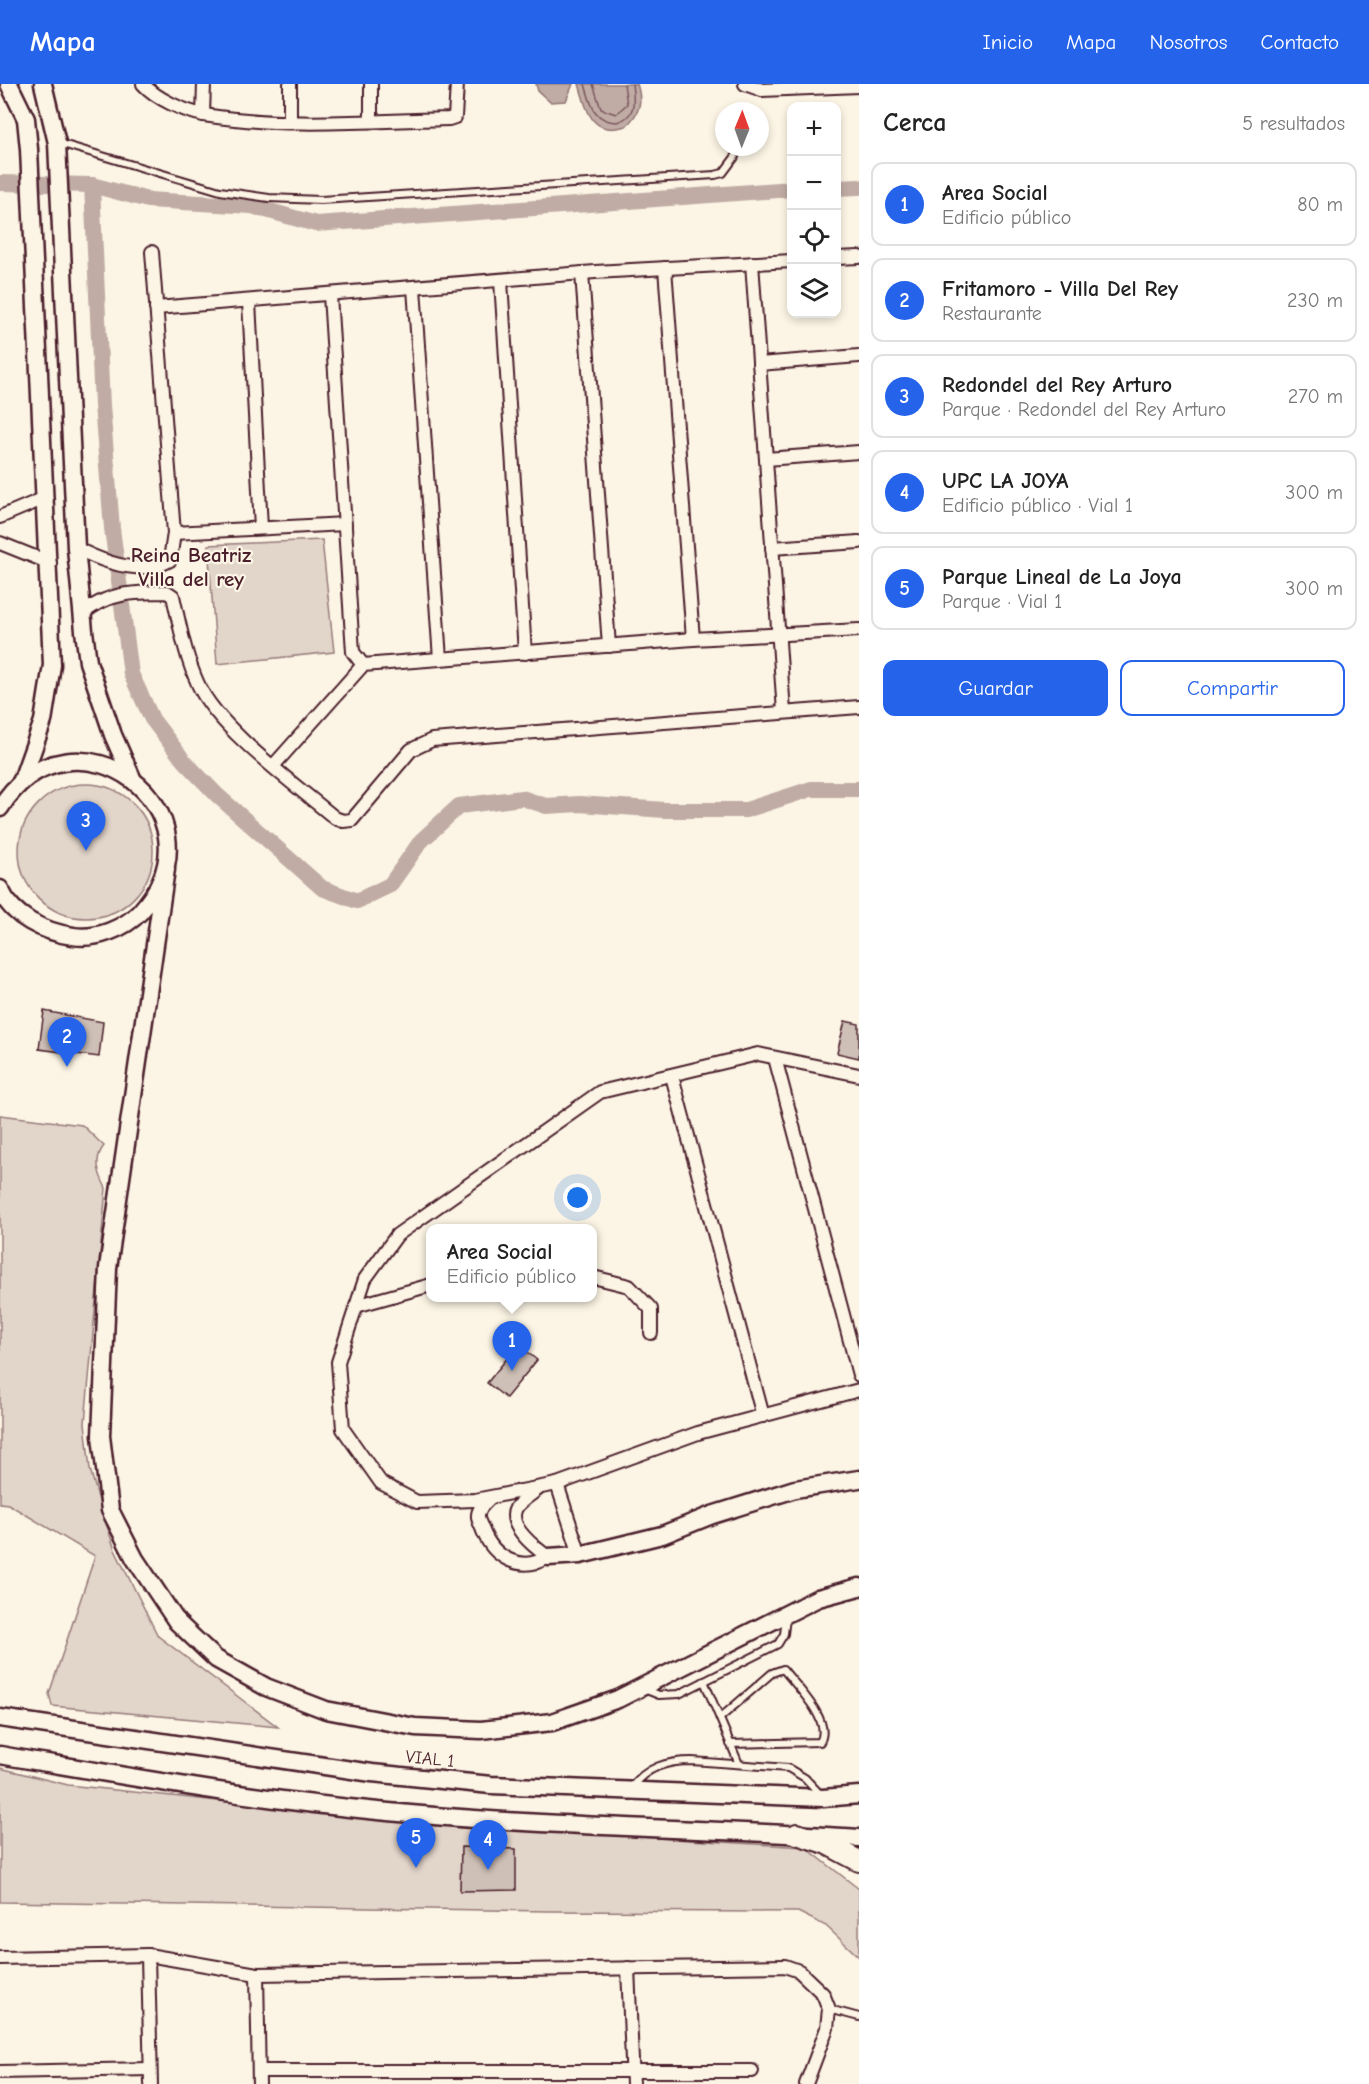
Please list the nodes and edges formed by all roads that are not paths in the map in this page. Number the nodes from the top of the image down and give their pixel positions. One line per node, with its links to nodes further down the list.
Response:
1 (9, 84): 31 (street)
2 (43, 84): 13 (street)
3 (143, 84): 10 (street)
4 (204, 84): 10 (street)
5 (290, 84): 12 (street)
6 (371, 84): 11 (street)
7 (457, 84): 11 (street)
8 (745, 84): 9 (street)
9 (859, 86)
10 (203, 115): 12 (street)
11 (371, 120): 12 (street)
12 (290, 121)
13 (57, 143): 14 (lane); 38 (street)
14 (735, 158)
15 (152, 252): 26 (street)
16 (859, 256): 17 (street)
17 (841, 258)
18 (787, 261): 19 (street)
19 (752, 263): 20 (street); 28 (street)
20 (665, 268): 21 (street); 44 (street)
21 (582, 273): 22 (street); 45 (street)
22 (501, 281): 23 (street); 46 (street)
23 (414, 288): 24 (street); 47 (street)
24 (330, 295): 25 (street); 33 (street)
25 (249, 302): 26 (street); 34 (street)
26 (156, 308): 35 (street)
27 (859, 356): 28 (street)
28 (759, 364): 30 (street)
29 (859, 452): 30 (street)
30 (766, 459): 39 (street)
31 (45, 498): 32 (street); 40 (street)
32 (0, 517)
33 (345, 524): 34 (street); 48 (street)
34 (261, 528): 35 (street)
35 (174, 533): 38 (street)
36 (0, 543): 40 (street)
37 (859, 543): 39 (street)
38 (76, 548): 41 (street)
39 (771, 548): 43 (street)
40 (50, 563): 53 (street)
41 (82, 615): 51 (street); 52 (street)
42 (859, 630): 43 (street)
43 (777, 636): 44 (street); 50 (street)
44 (693, 639): 45 (street)
45 (609, 646): 46 (street)
46 (525, 653): 47 (street)
47 (440, 660): 48 (street)
48 (363, 665): 51 (street)
49 (859, 706): 50 (street)
50 (784, 712): 51 (street)
51 (274, 765)
52 (132, 778): 53 (street); 56 (street)
53 (22, 780): 54 (street)
54 (5, 793): 55 (street)
55 (0, 808)
56 (165, 869): 57 (street); 77 (street)
57 (0, 888)
58 (775, 1058): 59 (street); 60 (street); 65 (street)
59 (859, 1075)
60 (672, 1076): 63 (street); 67 (street)
61 (597, 1278): 64 (street)
62 (426, 1286): 63 (street)
63 (356, 1306): 71 (street)
64 (651, 1333)
65 (859, 1375)
66 (859, 1390): 67 (street)
67 (763, 1416): 69 (street)
68 (859, 1479): 72 (street)
69 (557, 1484): 70 (street); 72 (street)
70 (539, 1488): 71 (street); 73 (street)
71 (490, 1498): 73 (street)
72 (580, 1555): 73 (street)
73 (548, 1557)
74 (859, 1587): 75 (street)
75 (786, 1614): 76 (lane); 77 (street)
76 (704, 1682): 77 (lane); 79 (lane)
77 (640, 1688)
78 (0, 1718): 83 (street, VIAL 1)
79 (720, 1718): 80 (lane); 80 (lane)
80 (730, 1744): 82 (lane)
81 (0, 1755): 86 (street)
82 (739, 1764): 83 (lane); 85 (lane)
83 (629, 1791): 85 (street, VIAL 1)
84 (859, 1795): 85 (street, VIAL 1)
85 (824, 1797)
86 (797, 1834): 87 (street); 88 (main road)
87 (859, 1838)
88 (859, 1862)
89 (148, 1955): 90 (street); 92 (street); 95 (street)
90 (0, 1958)
91 (628, 1968): 92 (street); 93 (street); 96 (street)
92 (257, 1974): 99 (street)
93 (829, 2009): 94 (lane); 102 (street)
94 (859, 2017)
95 (150, 2069): 98 (street); 100 (street)
96 (633, 2070): 97 (street); 99 (street); 101 (street)
97 (752, 2071)
98 (0, 2072)
99 (259, 2078)
100 (151, 2084)
101 (633, 2084)
102 (806, 2084)

